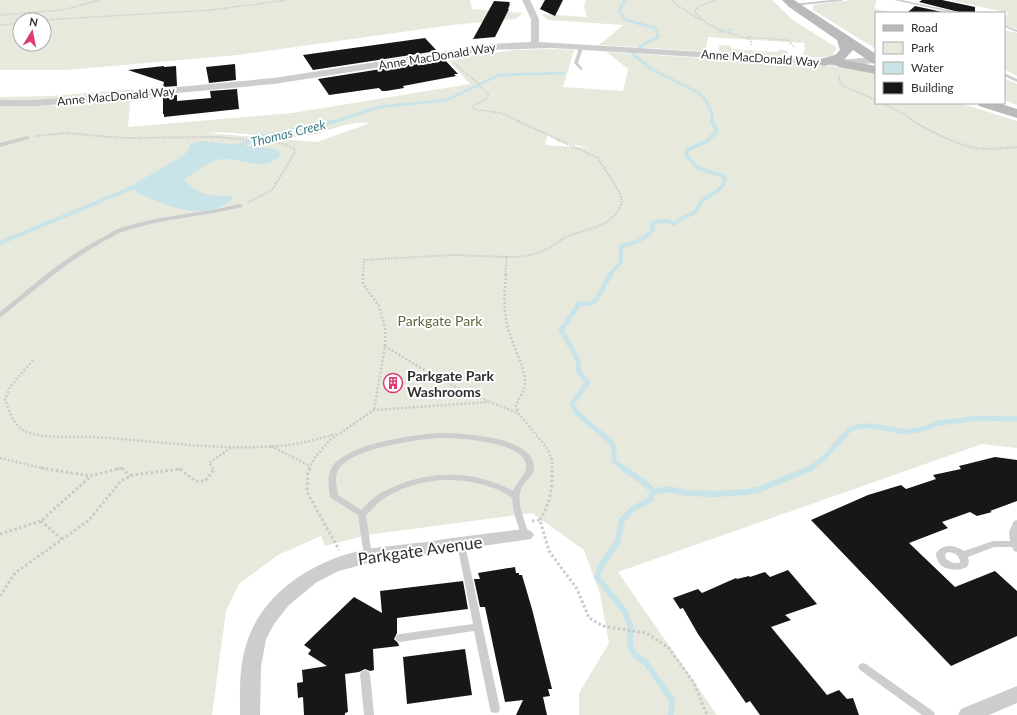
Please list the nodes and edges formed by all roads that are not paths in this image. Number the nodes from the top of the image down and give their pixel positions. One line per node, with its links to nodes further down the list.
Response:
1 (526, 0): 9 (street)
2 (841, 0): 4 (lane)
3 (896, 0): 5 (lane)
4 (790, 3): 8 (street)
5 (955, 12)
6 (1005, 26): 7 (lane)
7 (1017, 31)
8 (843, 40): 11 (street); 13 (street)
9 (535, 44): 10 (street, Anne MacDonald Way); 19 (street, Anne MacDonald Way)
10 (582, 46): 13 (street, Anne MacDonald Way); 15 (lane)
11 (875, 59)
12 (875, 60): 14 (street, Anne MacDonald Way)
13 (824, 62): 14 (street, Anne MacDonald Way)
14 (838, 68): 16 (street)
15 (581, 69)
16 (875, 70)
17 (1005, 75): 18 (lane)
18 (1017, 81)
19 (0, 103)
20 (987, 104): 21 (street)
21 (1017, 114)
22 (27, 138): 23 (lane)
23 (0, 145)
24 (240, 206): 25 (lane)
25 (0, 315)
26 (515, 496): 27 (lane); 27 (lane); 29 (lane)
27 (362, 514): 33 (lane)
28 (1017, 523): 31 (lane)
29 (523, 529): 30 (street, Parkgate Avenue)
30 (461, 544): 33 (street, Parkgate Avenue); 34 (lane)
31 (1015, 546): 32 (lane)
32 (963, 555)
33 (368, 556): 40 (street, Parkgate Avenue)
34 (478, 627): 35 (lane); 39 (lane)
35 (400, 638)
36 (863, 667): 42 (lane)
37 (365, 674): 41 (lane)
38 (1017, 694): 43 (street)
39 (495, 709)
40 (250, 715)
41 (369, 715)
42 (930, 715)
43 (968, 715)

